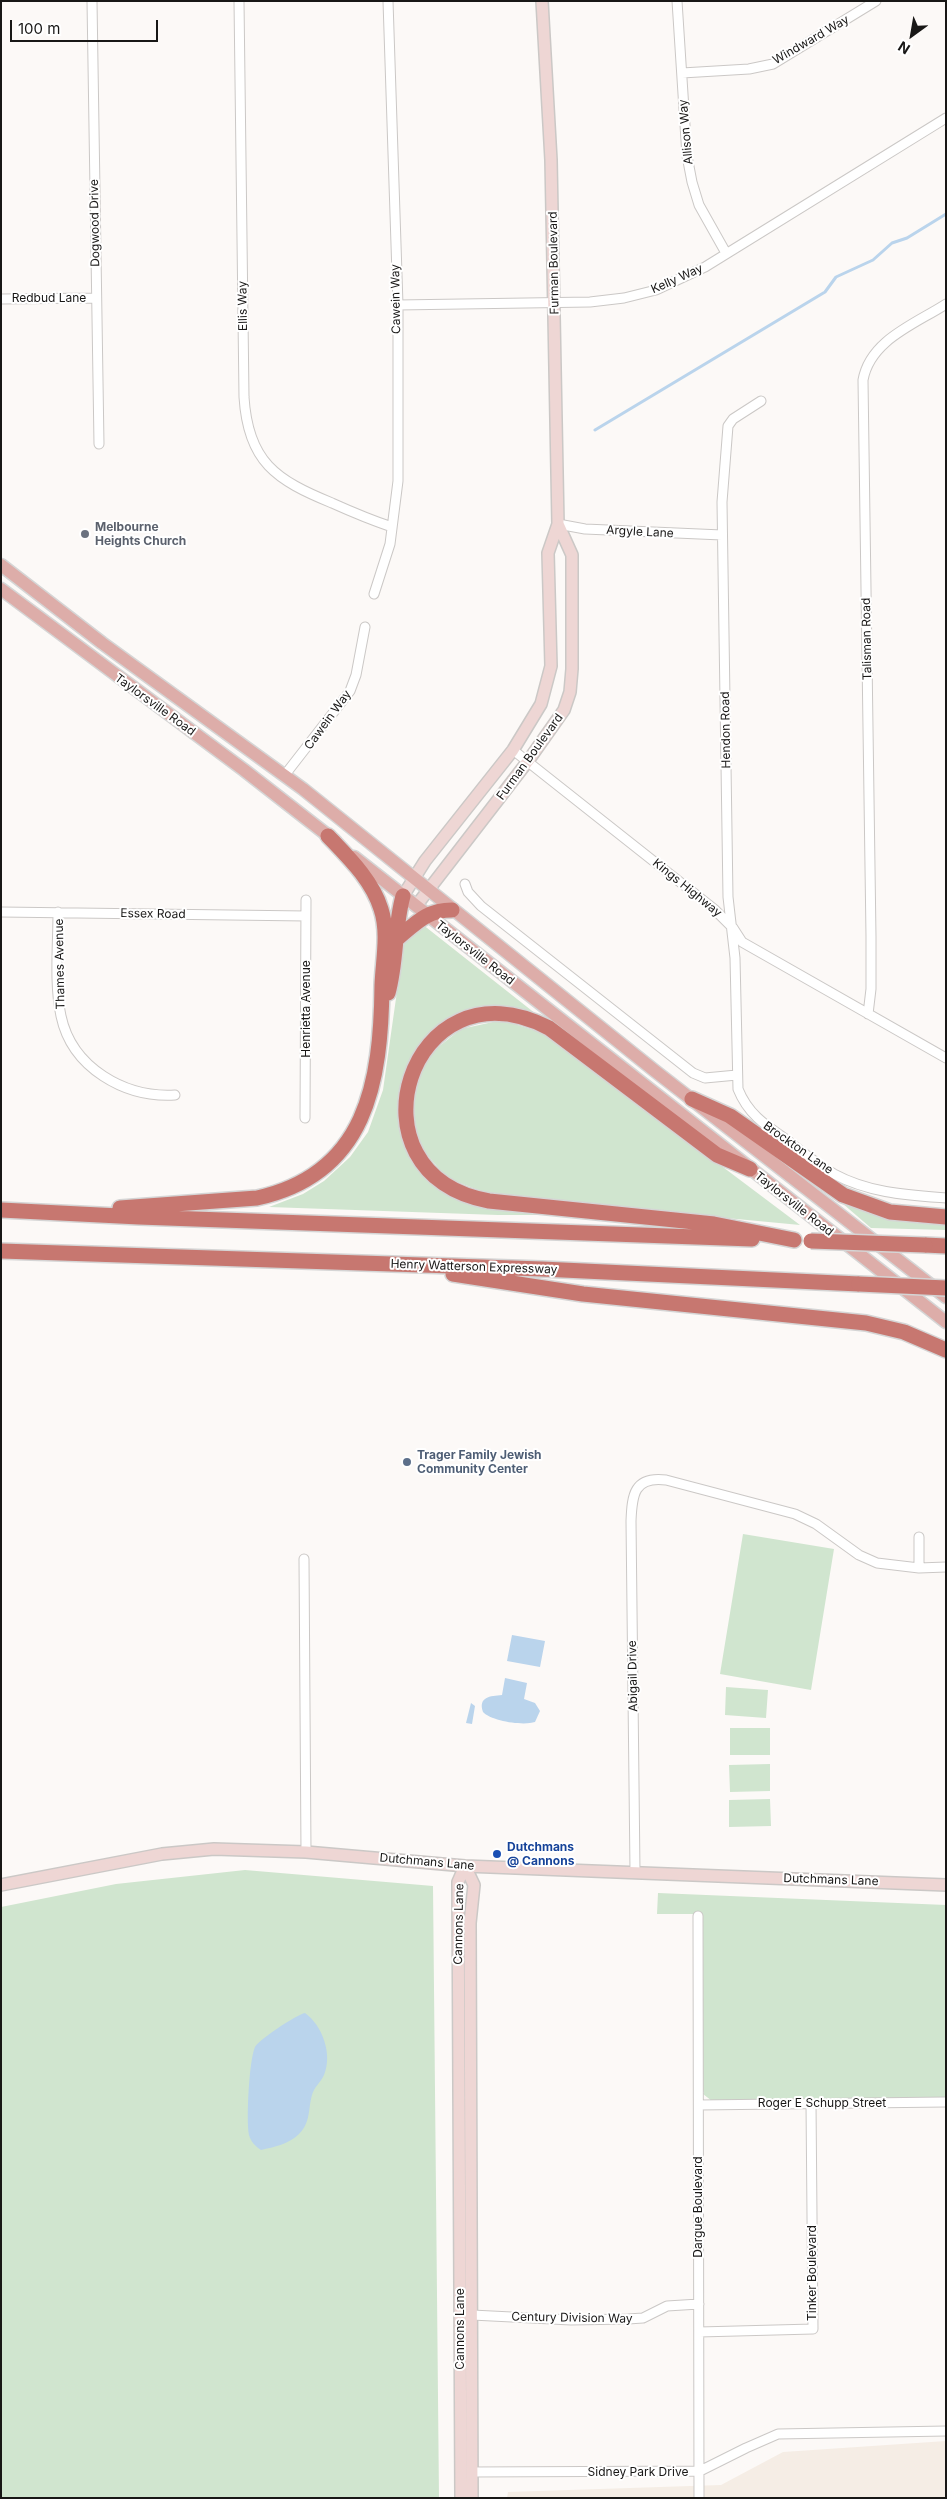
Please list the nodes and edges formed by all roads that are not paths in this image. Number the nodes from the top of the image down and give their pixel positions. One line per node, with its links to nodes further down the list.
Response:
1 (92, 1): 10 (street, Dogwood Drive)
2 (239, 1): 18 (street, Ellis Way)
3 (388, 1): 14 (street, Cawein Way)
4 (542, 1): 12 (main road, Furman Boulevard)
5 (677, 1): 7 (street, Allison Way)
6 (876, 1): 7 (street, Windward Way)
7 (682, 73): 9 (street, Allison Way)
8 (946, 118): 9 (street, Kelly Way)
9 (726, 253): 12 (street, Kelly Way)
10 (96, 298): 11 (street, Redbud Lane); 16 (street, Dogwood Drive)
11 (1, 299)
12 (555, 302): 14 (street, Kelly Way); 17 (main road, Furman Boulevard)
13 (946, 304): 41 (street, Talisman Road)
14 (398, 305): 18 (street, Cawein Way)
15 (761, 401): 19 (street, Hendon Road)
16 (99, 444)
17 (558, 524): 19 (street, Argyle Lane); 24 (main road, Furman Boulevard); 25 (main road, Furman Boulevard)
18 (392, 527): 22 (street, Cawein Way)
19 (722, 535): 38 (street, Hendon Road)
20 (1, 565): 26 (main road, Taylorsville Road)
21 (1, 589): 27 (main road, Taylorsville Road)
22 (374, 594)
23 (366, 628): 26 (street, Cawein Way)
24 (512, 750): 25 (street, Kings Highway); 28 (main road, Furman Boulevard)
25 (528, 761): 30 (main road, Furman Boulevard); 38 (street, Kings Highway)
26 (284, 776): 28 (main road, Taylorsville Road)
27 (328, 836): 31 (main road, Taylorsville Road); 40 (highway)
28 (414, 878): 30 (main road, Taylorsville Road); 31 (main road, Furman Boulevard)
29 (465, 884): 43 (street)
30 (429, 891): 33 (main road, Furman Boulevard); 34 (main road, Taylorsville Road)
31 (403, 896): 33 (main road, Taylorsville Road); 39 (highway)
32 (306, 900): 37 (street, Henrietta Avenue)
33 (422, 910): 34 (highway); 39 (highway); 47 (main road, Taylorsville Road)
34 (452, 910): 45 (main road, Taylorsville Road)
35 (1, 912): 36 (street, Essex Road)
36 (58, 912): 37 (street, Essex Road); 44 (street, Thames Avenue)
37 (306, 916): 46 (street, Henrietta Avenue)
38 (733, 928): 41 (street, Kings Highway); 43 (street, Hendon Road)
39 (398, 938): 40 (highway)
40 (382, 1014): 50 (highway)
41 (868, 1014): 42 (street, Kings Highway)
42 (946, 1058)
43 (737, 1075): 48 (street, Brockton Lane)
44 (174, 1095)
45 (692, 1099): 51 (highway); 57 (main road, Taylorsville Road)
46 (305, 1118)
47 (750, 1169): 52 (highway); 58 (main road, Taylorsville Road)
48 (946, 1198)
49 (1, 1210): 50 (highway)
50 (66, 1212): 52 (highway)
51 (946, 1217)
52 (794, 1240): 53 (highway, bridge)
53 (946, 1246)
54 (1, 1251): 55 (highway, Henry Watterson Expressway)
55 (382, 1263): 56 (highway, Henry Watterson Expressway, bridge); 59 (highway)
56 (946, 1288)
57 (946, 1296)
58 (946, 1322)
59 (946, 1350)
60 (919, 1537): 63 (street)
61 (304, 1559): 64 (street)
62 (946, 1567): 63 (street)
63 (919, 1568): 66 (street, Abigail Drive)
64 (306, 1852): 65 (main road, Dutchmans Lane); 67 (main road, Dutchmans Lane)
65 (465, 1866): 66 (main road, Dutchmans Lane); 74 (main road, Cannons Lane); 75 (main road, Cannons Lane)
66 (635, 1871): 68 (main road, Dutchmans Lane)
67 (1, 1885)
68 (946, 1885)
69 (698, 1916): 72 (street, Dargue Boulevard)
70 (946, 2102): 71 (street, Roger E Schupp Street)
71 (811, 2103): 72 (street, Roger E Schupp Street); 76 (street, Tinker Boulevard)
72 (699, 2105): 73 (street, Dargue Boulevard)
73 (699, 2304): 75 (street, Century Division Way); 76 (street, Dargue Boulevard)
74 (460, 2315): 75 (main road); 78 (main road, Cannons Lane)
75 (472, 2315): 80 (main road, Cannons Lane)
76 (699, 2332): 79 (street, Dargue Boulevard)
77 (946, 2431): 79 (street, Sidney Park Drive)
78 (460, 2471): 80 (main road); 81 (main road, Cannons Lane)
79 (700, 2471): 80 (street, Sidney Park Drive); 83 (street, Dargue Boulevard)
80 (472, 2472): 82 (main road, Cannons Lane)
81 (461, 2498)
82 (472, 2498)
83 (699, 2498)

